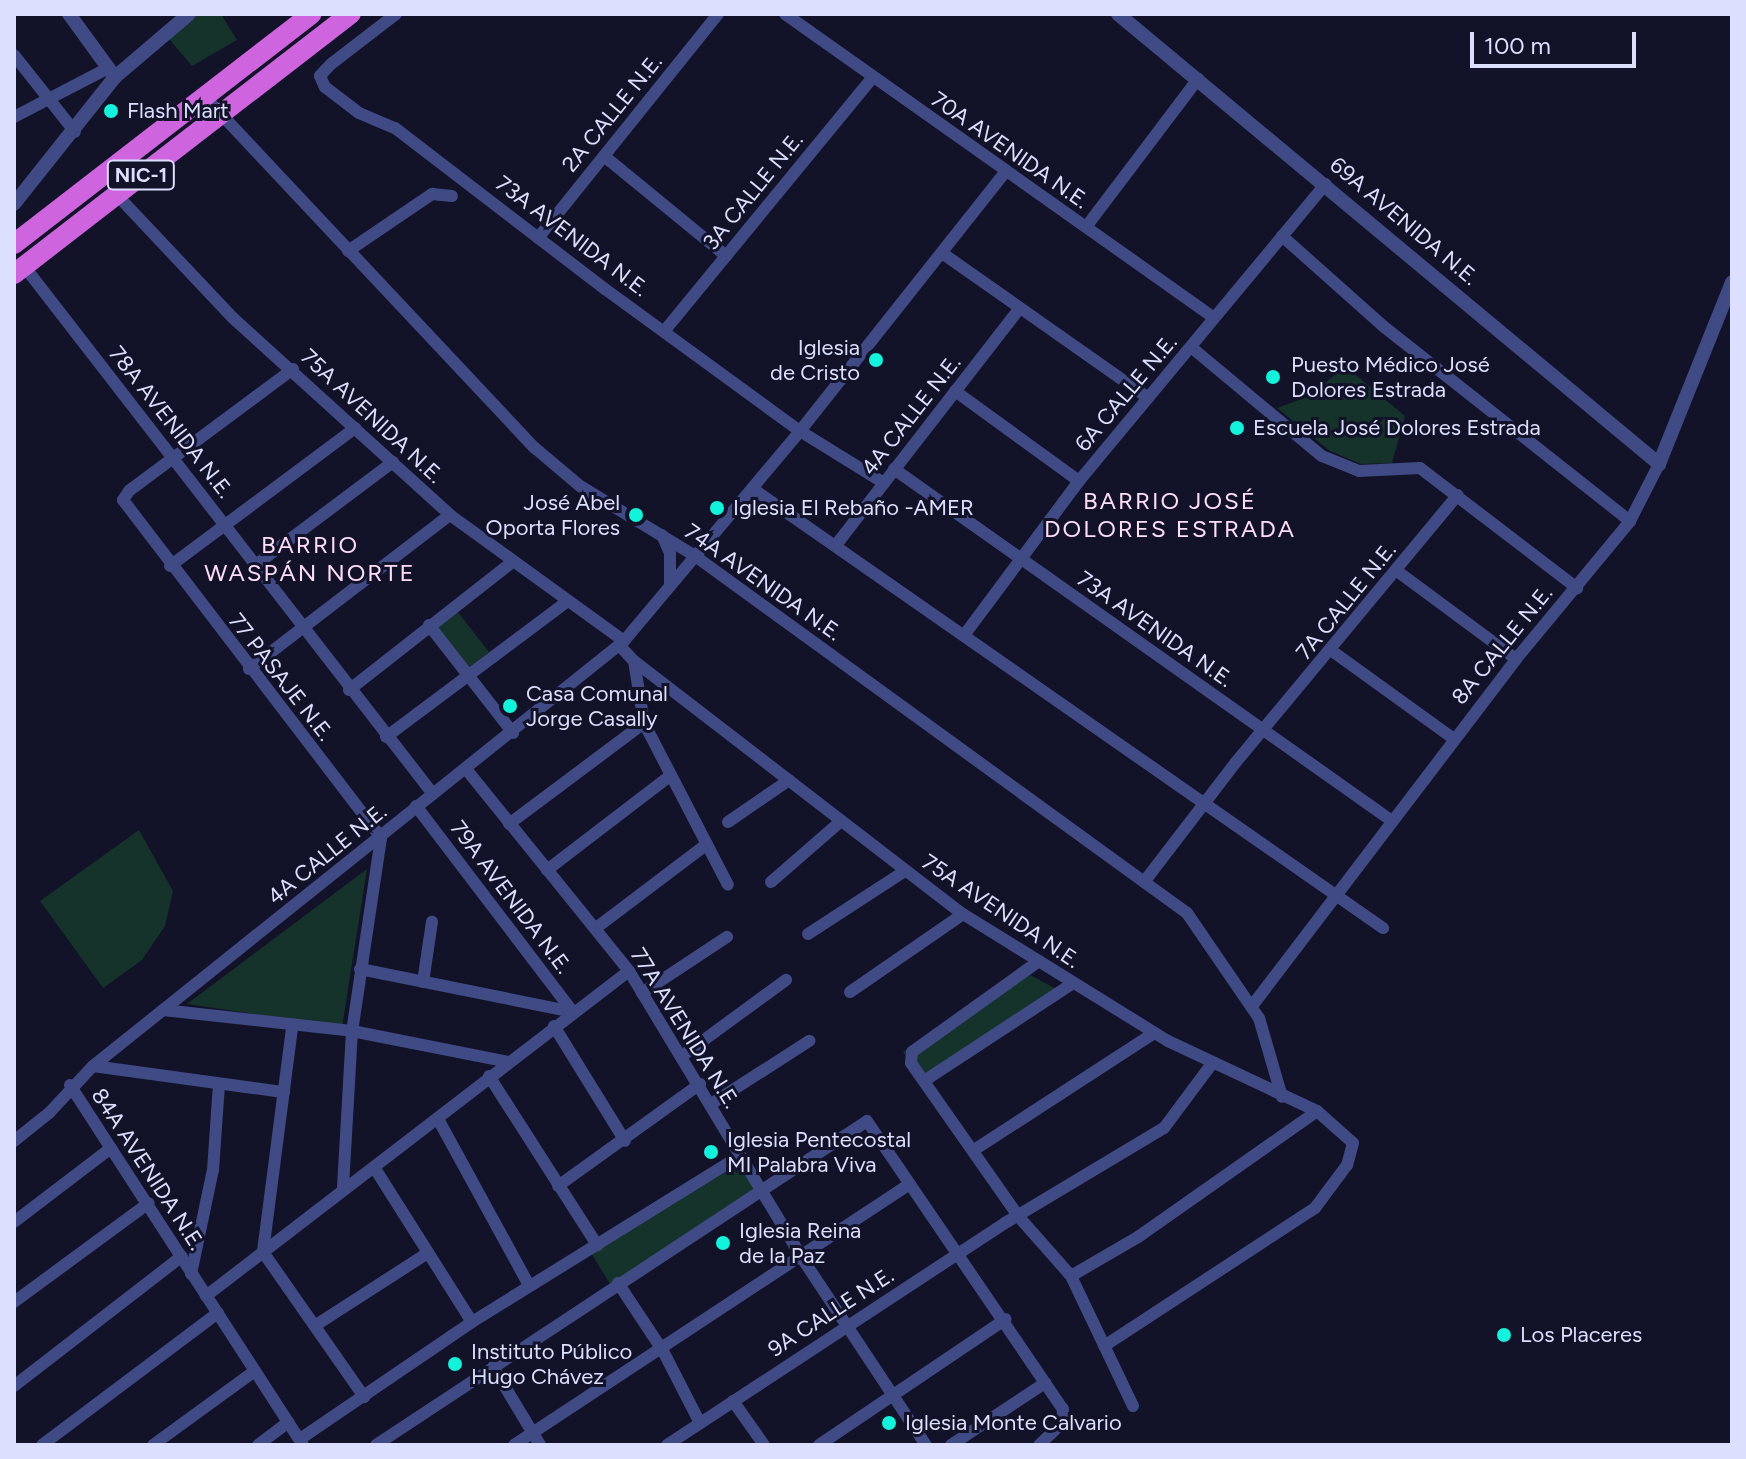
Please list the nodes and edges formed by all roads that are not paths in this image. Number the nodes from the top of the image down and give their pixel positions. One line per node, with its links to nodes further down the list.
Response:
1 (69, 14): 10 (street)
2 (189, 14): 10 (street)
3 (312, 14): 13 (highway, NIC-1)
4 (351, 14): 15 (highway, NIC-1)
5 (396, 14): 26 (street, 73A AVENIDA N.E.)
6 (718, 14): 18 (street, 2A CALLE N.E.)
7 (785, 14): 11 (street, 70A AVENIDA N.E.)
8 (1118, 14): 12 (street, 69A AVENIDA N.E.)
9 (14, 55): 14 (street)
10 (111, 73): 14 (street); 17 (street)
11 (872, 78): 19 (street, 70A AVENIDA N.E.); 30 (street, 3A CALLE N.E.)
12 (1198, 79): 20 (street, 69A AVENIDA N.E.); 24 (street)
13 (204, 96): 15 (street, 74A AVENIDA N.E.); 27 (highway, NIC-1)
14 (49, 101): 16 (street); 17 (street)
15 (221, 116): 21 (highway, NIC-1); 28 (street, 74A AVENIDA N.E.)
16 (14, 117)
17 (75, 132): 23 (street)
18 (604, 156): 26 (street, 2A CALLE N.E.); 30 (street)
19 (1005, 172): 24 (street, 70A AVENIDA N.E.); 29 (street, 4A CALLE N.E.)
20 (1326, 184): 25 (street, 6A CALLE N.E.); 44 (street, 69A AVENIDA N.E.)
21 (116, 194): 31 (highway, NIC-1); 37 (street, 75A AVENIDA N.E.)
22 (452, 196): 28 (street)
23 (14, 204)
24 (1086, 227): 34 (street, 70A AVENIDA N.E.)
25 (1282, 236): 34 (street, 6A CALLE N.E.); 51 (street)
26 (538, 238): 35 (street, 73A AVENIDA N.E.)
27 (14, 244)
28 (348, 251): 53 (street, 74A AVENIDA N.E.)
29 (942, 253): 33 (street); 41 (street, 4A CALLE N.E.)
30 (726, 256): 35 (street, 3A CALLE N.E.)
31 (19, 270): 42 (street, 78A AVENIDA N.E.)
32 (1732, 282): 44 (street, 8A CALLE N.E.)
33 (1018, 310): 38 (street, 4A CALLE N.E.); 39 (street)
34 (1213, 317): 36 (street, 6A CALLE N.E.)
35 (666, 329): 41 (street, 73A AVENIDA N.E.)
36 (1191, 347): 39 (street, 6A CALLE N.E.); 49 (street)
37 (293, 369): 40 (street, 75A AVENIDA N.E.); 42 (street)
38 (955, 391): 45 (street, 4A CALLE N.E.); 46 (street)
39 (1148, 398): 46 (street, 6A CALLE N.E.)
40 (355, 428): 43 (street, 75A AVENIDA N.E.); 52 (street)
41 (800, 431): 47 (street, 73A AVENIDA N.E.); 48 (street, 4A CALLE N.E.)
42 (174, 460): 52 (street, 78A AVENIDA N.E.); 59 (street, 77 PASAJE N.E.)
43 (393, 462): 50 (street, 75A AVENIDA N.E.); 58 (street)
44 (1659, 464): 51 (street, 8A CALLE N.E.)
45 (894, 469): 47 (street, 4A CALLE N.E.); 56 (street, 73A AVENIDA N.E.)
46 (1079, 481): 56 (street, 6A CALLE N.E.)
47 (884, 483): 54 (street, 4A CALLE N.E.)
48 (753, 489): 54 (street); 55 (street, 4A CALLE N.E.)
49 (1458, 495): 60 (street, 7A CALLE N.E.); 62 (street)
50 (450, 515): 57 (street, 75A AVENIDA N.E.); 65 (street)
51 (1630, 521): 62 (street, 8A CALLE N.E.)
52 (225, 523): 58 (street, 78A AVENIDA N.E.); 59 (street)
53 (662, 535): 55 (street, 74A AVENIDA N.E.); 61 (street)
54 (836, 545): 66 (street)
55 (695, 556): 61 (street, 4A CALLE N.E.); 94 (street, 74A AVENIDA N.E.)
56 (1021, 558): 66 (street, 6A CALLE N.E.); 75 (street, 73A AVENIDA N.E.)
57 (512, 562): 63 (street, 75A AVENIDA N.E.); 64 (street)
58 (257, 564): 65 (street, 78A AVENIDA N.E.)
59 (170, 566): 71 (street, 77 PASAJE N.E.)
60 (1397, 571): 68 (street, 7A CALLE N.E.); 69 (street)
61 (670, 586): 67 (street, 4A CALLE N.E.)
62 (1577, 588): 69 (street, 8A CALLE N.E.)
63 (568, 601): 67 (street, 75A AVENIDA N.E.); 72 (street)
64 (429, 625): 72 (street); 73 (street)
65 (302, 627): 71 (street); 73 (street, 78A AVENIDA N.E.)
66 (965, 634): 83 (street)
67 (621, 643): 70 (street, 75A AVENIDA N.E.); 76 (street, 4A CALLE N.E.)
68 (1332, 651): 75 (street, 7A CALLE N.E.); 78 (street)
69 (1516, 659): 78 (street, 8A CALLE N.E.)
70 (637, 663): 74 (street); 81 (street, 75A AVENIDA N.E.)
71 (249, 669): 89 (street, 77 PASAJE N.E.)
72 (468, 676): 76 (street); 77 (street)
73 (349, 690): 77 (street, 78A AVENIDA N.E.)
74 (644, 723): 80 (street); 88 (street)
75 (1265, 732): 83 (street); 85 (street, 73A AVENIDA N.E.)
76 (513, 733): 79 (street, 4A CALLE N.E.)
77 (386, 737): 82 (street, 78A AVENIDA N.E.)
78 (1454, 739): 85 (street, 8A CALLE N.E.)
79 (466, 769): 82 (street, 4A CALLE N.E.); 88 (street, 77A AVENIDA N.E.)
80 (670, 776): 90 (street); 91 (street)
81 (789, 780): 86 (street); 87 (street, 75A AVENIDA N.E.)
82 (433, 794): 84 (street, 4A CALLE N.E.)
83 (1203, 804): 94 (street); 96 (street)
84 (416, 806): 89 (street, 4A CALLE N.E.); 113 (street, 79A AVENIDA N.E.)
85 (1392, 821): 96 (street, 8A CALLE N.E.)
86 (728, 822)
87 (840, 822): 92 (street, 75A AVENIDA N.E.); 93 (street)
88 (509, 824): 91 (street, 77A AVENIDA N.E.)
89 (381, 838): 104 (street); 112 (street, 4A CALLE N.E.)
90 (707, 844): 95 (street); 99 (street)
91 (547, 870): 99 (street, 77A AVENIDA N.E.)
92 (905, 871): 97 (street, 75A AVENIDA N.E.); 101 (street)
93 (771, 882)
94 (1144, 882): 111 (street, 74A AVENIDA N.E.)
95 (728, 885)
96 (1336, 896): 100 (street); 111 (street, 8A CALLE N.E.)
97 (963, 914): 103 (street, 75A AVENIDA N.E.); 109 (street)
98 (432, 922): 107 (street)
99 (596, 928): 105 (street, 77A AVENIDA N.E.)
100 (1383, 928)
101 (808, 934)
102 (727, 937): 110 (street)
103 (1039, 961): 108 (street, 75A AVENIDA N.E.); 124 (street)
104 (360, 969): 107 (street); 116 (street)
105 (629, 971): 110 (street, 77A AVENIDA N.E.); 113 (street)
106 (786, 980): 119 (street)
107 (423, 982): 113 (street)
108 (1073, 983): 117 (street, 75A AVENIDA N.E.); 124 (street)
109 (850, 992)
110 (642, 993): 119 (street, 77A AVENIDA N.E.)
111 (1252, 1006): 129 (street, 74A AVENIDA N.E.)
112 (163, 1010): 115 (street); 122 (street, 4A CALLE N.E.)
113 (573, 1012): 114 (street)
114 (554, 1026): 120 (street); 134 (street)
115 (292, 1028): 116 (street); 128 (street)
116 (352, 1031): 120 (street); 141 (street)
117 (1154, 1033): 121 (street, 75A AVENIDA N.E.); 136 (street)
118 (809, 1041): 130 (street)
119 (682, 1056): 126 (street, 77A AVENIDA N.E.)
120 (508, 1062): 123 (street)
121 (1211, 1065): 129 (street, 75A AVENIDA N.E.); 144 (street, 9A CALLE N.E.)
122 (93, 1066): 125 (street); 127 (street, 4A CALLE N.E.)
123 (489, 1076): 132 (street); 140 (street)
124 (924, 1081): 136 (street)
125 (219, 1084): 128 (street); 152 (street)
126 (700, 1084): 130 (street, 77A AVENIDA N.E.); 134 (street)
127 (70, 1085): 133 (street, 4A CALLE N.E.); 135 (street, 84A AVENIDA N.E.)
128 (284, 1092): 147 (street)
129 (1282, 1097): 131 (street, 75A AVENIDA N.E.)
130 (711, 1104): 137 (street, 77A AVENIDA N.E.)
131 (1317, 1111): 153 (street); 163 (street, 75A AVENIDA N.E.)
132 (438, 1119): 138 (street); 155 (street)
133 (14, 1141)
134 (625, 1141): 140 (street)
135 (111, 1148): 143 (street, 84A AVENIDA N.E.); 145 (street)
136 (974, 1150): 144 (street)
137 (740, 1156): 142 (street, 77A AVENIDA N.E.); 146 (street)
138 (374, 1167): 141 (street); 148 (street)
139 (910, 1184): 142 (street); 149 (street); 151 (street)
140 (558, 1186): 146 (street)
141 (343, 1188): 147 (street)
142 (762, 1190): 151 (street, 77A AVENIDA N.E.); 154 (street)
143 (149, 1203): 150 (street, 84A AVENIDA N.E.); 157 (street)
144 (1018, 1216): 149 (street, 9A CALLE N.E.); 153 (street)
145 (14, 1222)
146 (597, 1245): 155 (street)
147 (263, 1252): 156 (street); 162 (street)
148 (426, 1254): 160 (street); 162 (street)
149 (957, 1254): 159 (street); 161 (street, 9A CALLE N.E.)
150 (182, 1256): 152 (street, 84A AVENIDA N.E.); 168 (street)
151 (802, 1258): 161 (street, 77A AVENIDA N.E.); 164 (street)
152 (191, 1274): 156 (street, 84A AVENIDA N.E.)
153 (1071, 1276): 163 (street)
154 (618, 1283): 164 (street); 165 (street)
155 (529, 1285): 160 (street)
156 (206, 1296): 158 (street)
157 (14, 1302)
158 (218, 1313): 166 (street); 179 (street)
159 (1006, 1319): 167 (street); 170 (street)
160 (472, 1322): 169 (street)
161 (847, 1324): 170 (street, 77A AVENIDA N.E.); 171 (street, 9A CALLE N.E.)
162 (316, 1325): 169 (street)
163 (1104, 1346): 172 (street)
164 (663, 1351): 174 (street); 175 (street)
165 (493, 1367): 175 (street); 177 (street)
166 (255, 1371): 173 (street); 180 (street)
167 (1045, 1383): 187 (street); 188 (street)
168 (14, 1386)
169 (364, 1397): 176 (street)
170 (893, 1398): 185 (street); 186 (street, 77A AVENIDA N.E.)
171 (733, 1401): 174 (street, 9A CALLE N.E.); 184 (street)
172 (1133, 1406)
173 (288, 1422): 176 (street); 181 (street)
174 (700, 1423): 178 (street, 9A CALLE N.E.)
175 (533, 1433): 182 (street); 183 (street)
176 (302, 1442)
177 (385, 1443)
178 (672, 1443)
179 (42, 1445)
180 (153, 1445)
181 (258, 1445)
182 (514, 1445)
183 (540, 1445)
184 (764, 1445)
185 (819, 1445)
186 (926, 1445)
187 (951, 1445)
188 (1039, 1445)

